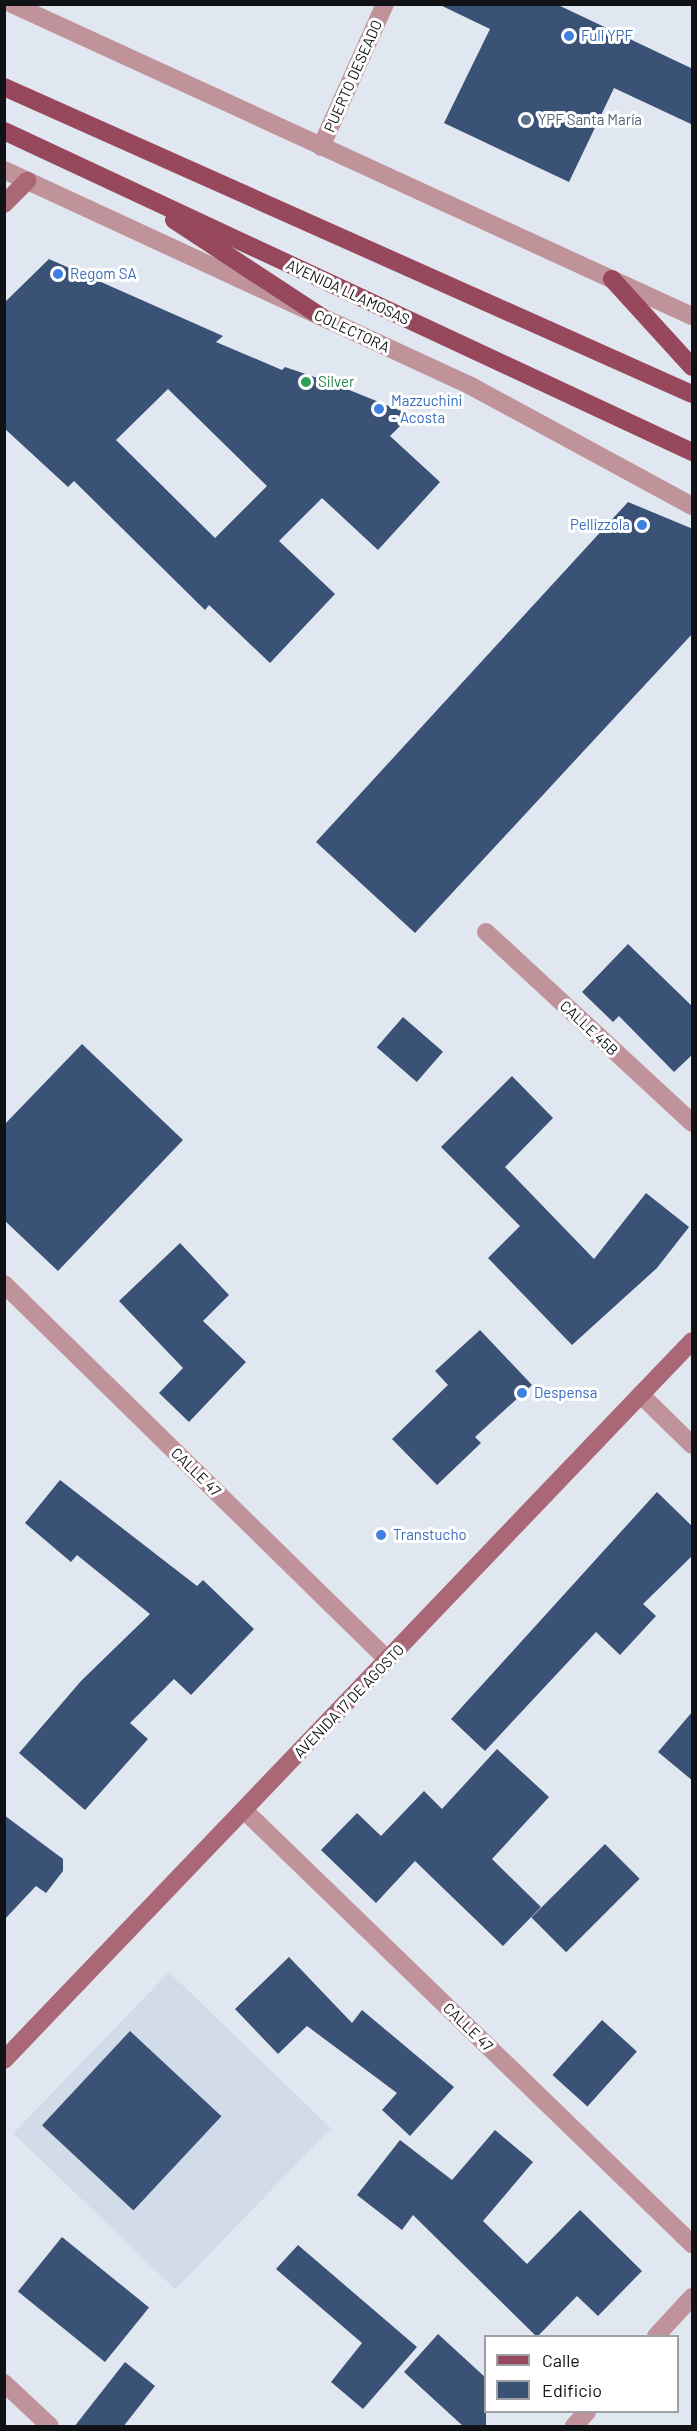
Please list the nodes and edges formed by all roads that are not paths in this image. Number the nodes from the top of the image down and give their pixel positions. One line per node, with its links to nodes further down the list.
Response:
1 (12, 4): 5 (street)
2 (385, 4): 5 (street, PUERTO DESEADO)
3 (4, 87): 14 (main road)
4 (4, 130): 8 (main road, AVENIDA LLAMOSAS)
5 (321, 147): 10 (street)
6 (4, 170): 7 (street, COLECTORA)
7 (27, 181): 9 (main road); 11 (street, COLECTORA)
8 (119, 185): 11 (main road); 15 (main road, AVENIDA LLAMOSAS)
9 (4, 204)
10 (612, 279): 12 (street); 13 (main road)
11 (320, 316): 16 (street, COLECTORA)
12 (693, 316)
13 (693, 367)
14 (693, 394)
15 (693, 452)
16 (693, 506)
17 (486, 932): 18 (street, CALLE 45B)
18 (693, 1123)
19 (4, 1284): 23 (street, CALLE 47)
20 (693, 1341): 21 (main road, AVENIDA 17 DE AGOSTO)
21 (641, 1395): 22 (street); 23 (main road, AVENIDA 17 DE AGOSTO)
22 (693, 1445)
23 (388, 1660): 24 (main road, AVENIDA 17 DE AGOSTO)
24 (244, 1810): 25 (main road, AVENIDA 17 DE AGOSTO); 26 (street, CALLE 47)
25 (4, 2060)
26 (693, 2244)
27 (693, 2297): 28 (street)
28 (658, 2335)
29 (4, 2383): 31 (street)
30 (586, 2413): 32 (street)
31 (50, 2427)
32 (574, 2427)

